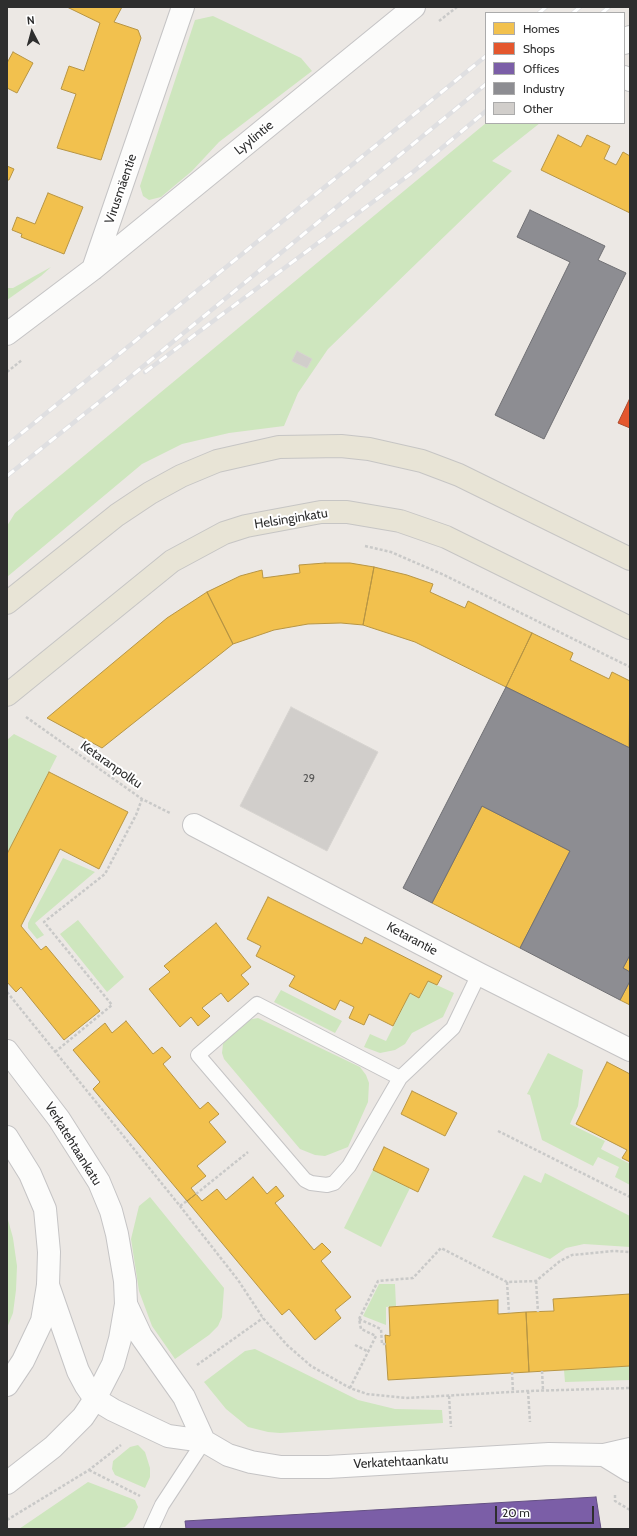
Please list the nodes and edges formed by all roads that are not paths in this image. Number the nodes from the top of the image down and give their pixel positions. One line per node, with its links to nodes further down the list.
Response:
1 (183, 7): 3 (street, Virusmäentie)
2 (414, 7): 3 (street, Lyylintie)
3 (93, 269): 4 (street)
4 (7, 334)
5 (630, 559): 6 (main road)
6 (7, 603)
7 (630, 628): 8 (main road, Helsinginkatu)
8 (7, 695)
9 (194, 825): 10 (street, Ketarantie)
10 (479, 974): 11 (street, Ketarantie); 13 (lane)
11 (630, 1050)
12 (7, 1051): 16 (street, Verkatehtaankatu)
13 (400, 1078): 13 (lane)
14 (7, 1137): 15 (street, Verkatehtaankatu)
15 (48, 1285): 17 (street); 18 (street, Verkatehtaankatu)
16 (126, 1304): 18 (street); 19 (street, Verkatehtaankatu)
17 (7, 1385)
18 (95, 1399): 19 (street, Verkatehtaankatu); 23 (street)
19 (204, 1441): 21 (street, Verkatehtaankatu); 24 (lane)
20 (630, 1449): 21 (street, Verkatehtaankatu)
21 (604, 1455): 22 (street)
22 (630, 1471)
23 (7, 1483)
24 (151, 1529)

